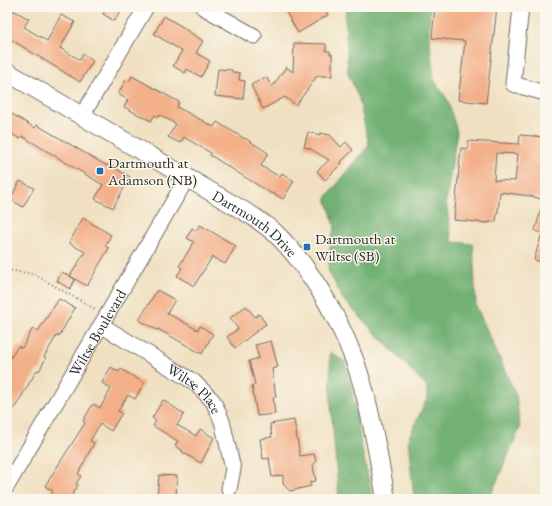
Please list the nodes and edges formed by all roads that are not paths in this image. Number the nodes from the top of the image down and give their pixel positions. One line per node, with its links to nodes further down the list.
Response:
1 (146, 7): 7 (street)
2 (203, 7): 4 (street)
3 (521, 7): 6 (street)
4 (254, 36)
5 (7, 72): 7 (street, Dartmouth Drive)
6 (545, 94)
7 (82, 116): 8 (street, Dartmouth Drive)
8 (187, 178): 9 (street, Wiltse Boulevard); 12 (street, Dartmouth Drive)
9 (104, 320): 10 (street, Wiltse Boulevard); 11 (street, Wiltse Place)
10 (7, 486)
11 (229, 489)
12 (386, 499)

